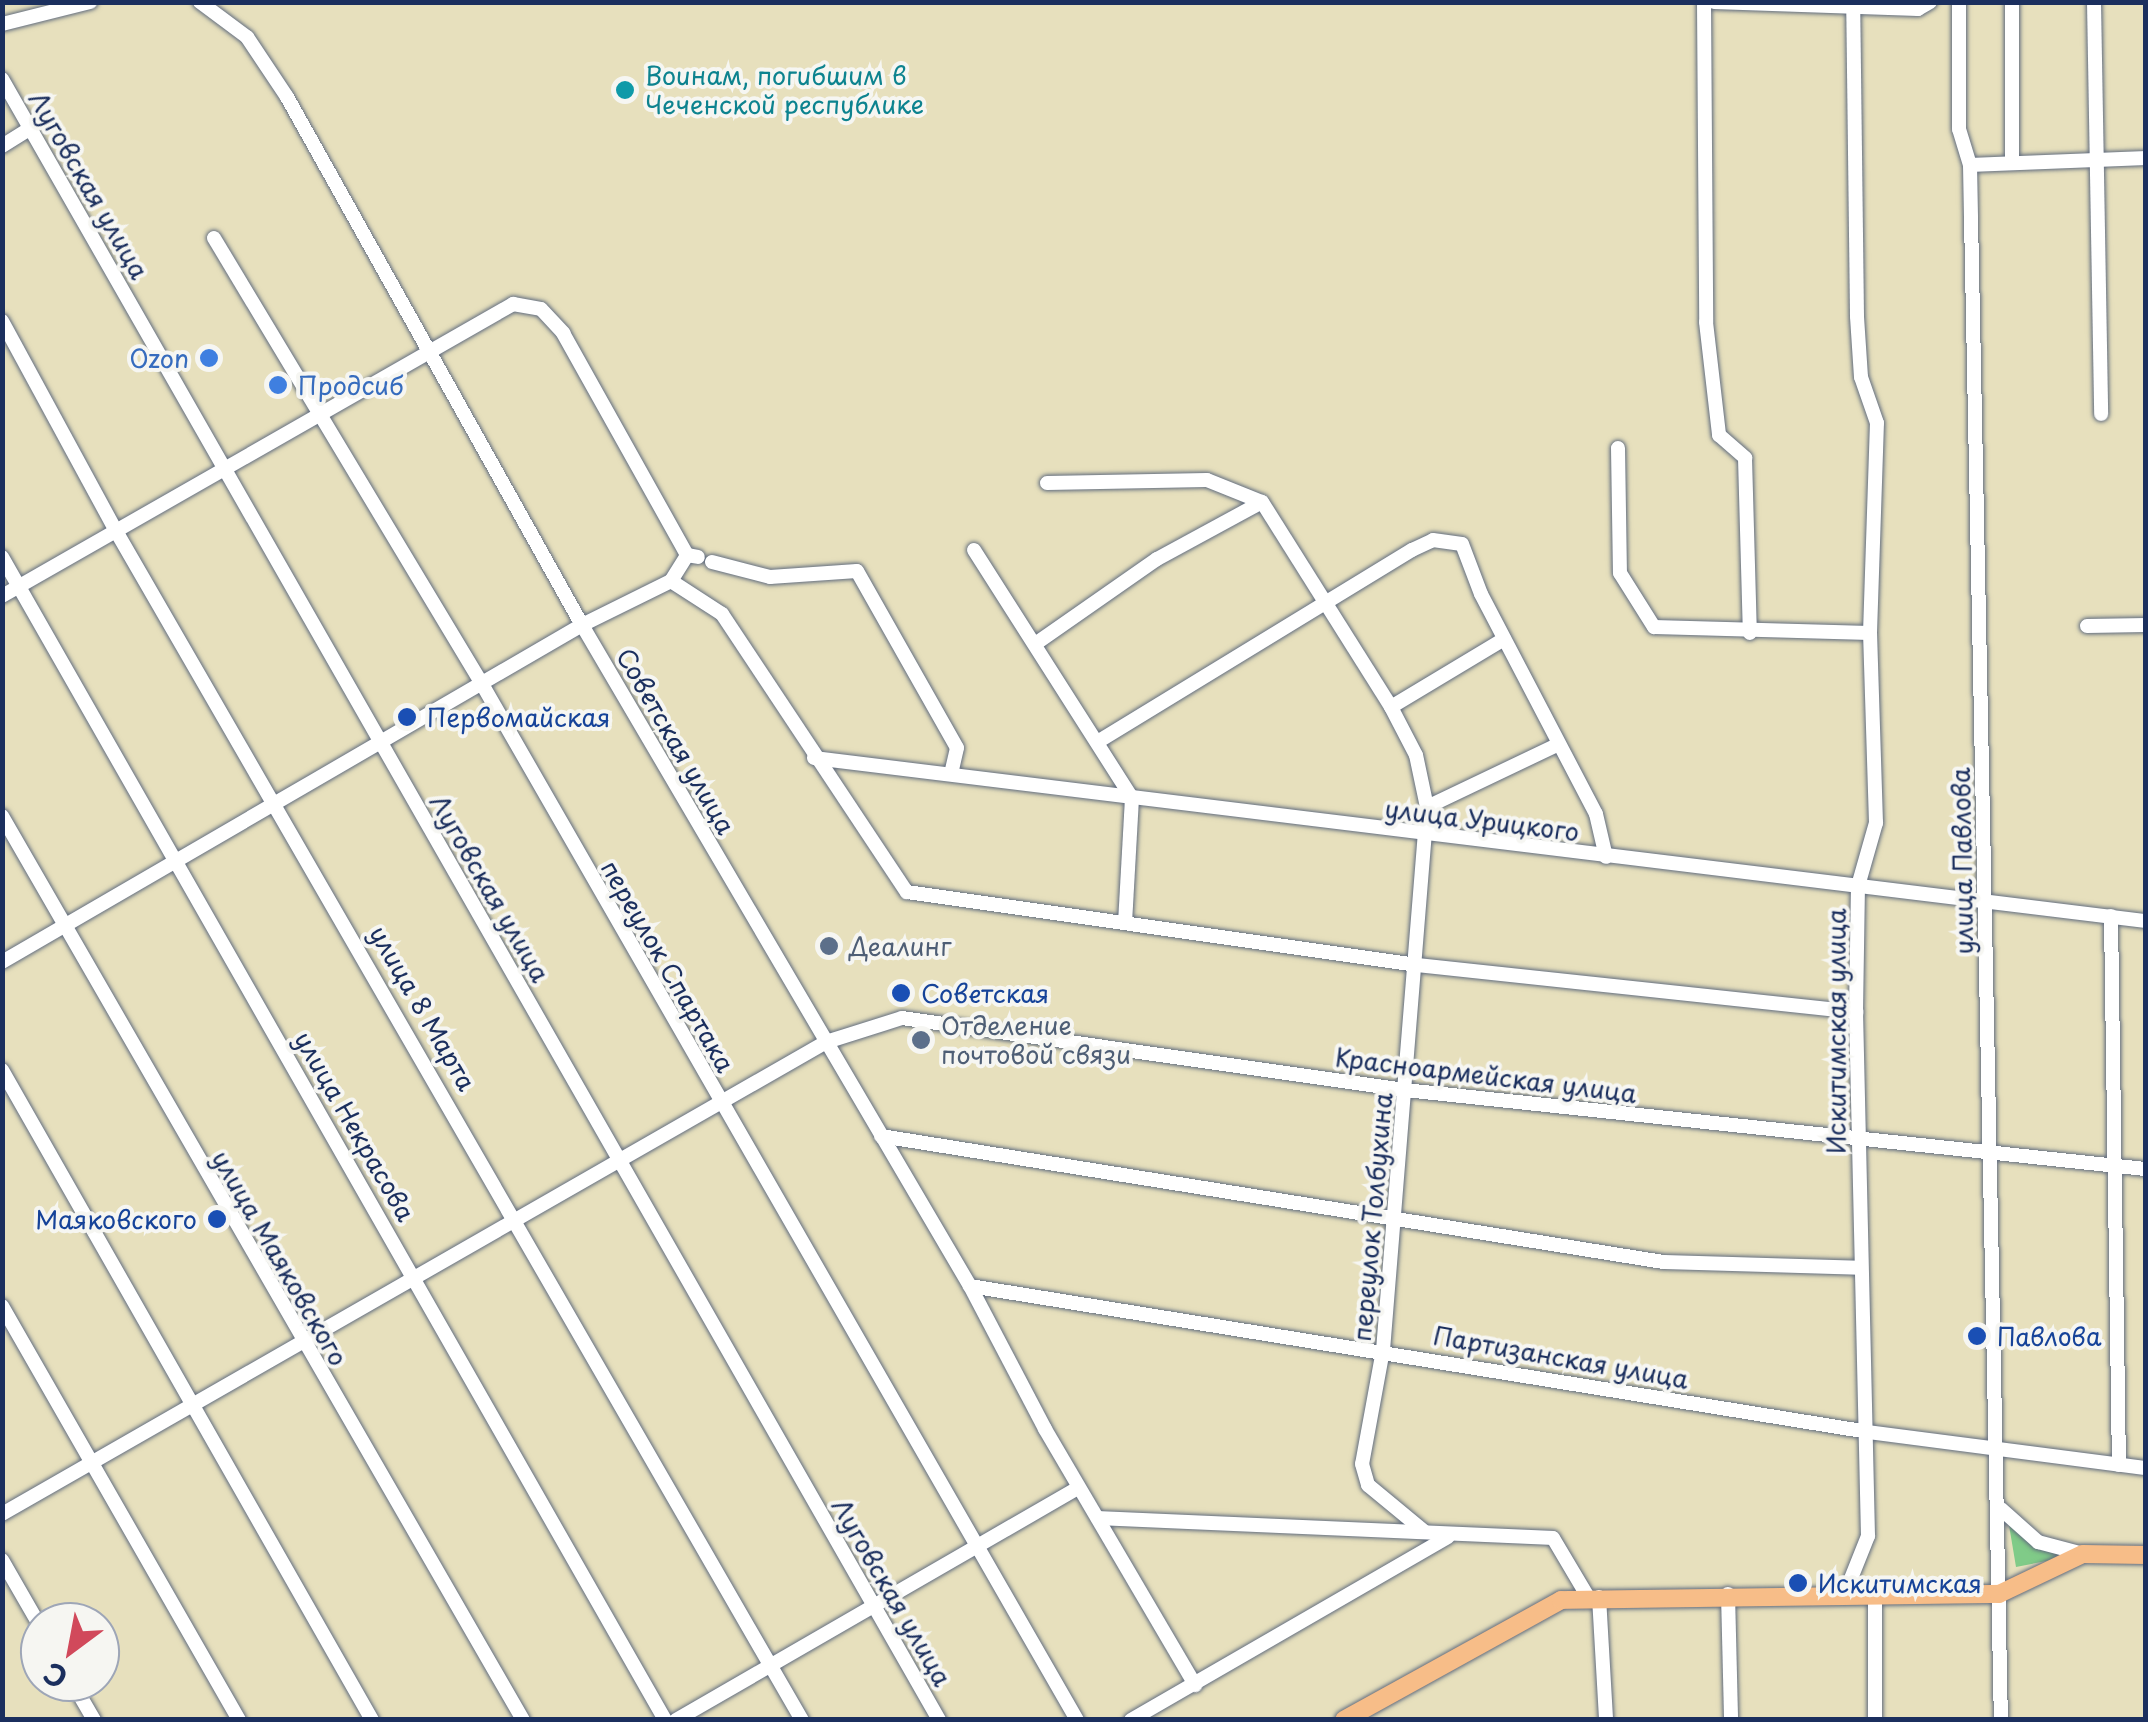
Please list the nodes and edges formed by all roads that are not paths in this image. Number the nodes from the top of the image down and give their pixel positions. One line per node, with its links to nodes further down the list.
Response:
1 (90, 2): 10 (street)
2 (200, 2): 21 (street, Советская улица)
3 (1704, 2): 39 (street)
4 (1714, 2): 9 (street)
5 (1930, 2): 9 (street)
6 (1959, 2): 18 (street, улица Павлова)
7 (2012, 2): 17 (street)
8 (2094, 2): 15 (street)
9 (1853, 3): 40 (street, Искитимская улица)
10 (32, 9): 11 (street)
11 (2, 24)
12 (2, 79): 13 (street, Луговская улица)
13 (30, 128): 14 (street); 25 (street, Луговская улица)
14 (2, 146)
15 (2100, 158): 16 (street); 17 (street); 23 (street)
16 (2146, 158)
17 (2012, 161): 18 (street)
18 (1970, 165): 58 (street, улица Павлова)
19 (214, 238): 22 (street, переулок Спартака)
20 (2, 321): 28 (street, улица 8 Марта)
21 (431, 350): 22 (street); 31 (street); 36 (street, Советская улица)
22 (320, 410): 25 (street); 43 (street, переулок Спартака)
23 (2101, 414)
24 (1618, 448): 39 (street)
25 (225, 469): 28 (street); 46 (street, Луговская улица)
26 (1047, 483): 27 (street)
27 (1262, 502): 35 (street, переулок Толбухина); 42 (street)
28 (116, 531): 33 (street); 51 (street, улица 8 Марта)
29 (974, 550): 42 (street)
30 (2, 557): 33 (street, улица Некрасова)
31 (699, 558): 32 (street); 49 (street)
32 (671, 581): 36 (street); 48 (street)
33 (20, 586): 34 (street); 56 (street, улица Некрасова)
34 (2, 596)
35 (1325, 607): 41 (street); 44 (street, переулок Толбухина); 45 (street)
36 (582, 625): 43 (street); 66 (street, Советская улица)
37 (2146, 625): 38 (street)
38 (2087, 626)
39 (1750, 633): 40 (street)
40 (1870, 634): 57 (street, Искитимская улица)
41 (1504, 639): 44 (street); 47 (street)
42 (1038, 642): 45 (street)
43 (482, 684): 46 (street); 69 (street, переулок Спартака)
44 (1391, 707): 52 (street, переулок Толбухина)
45 (1099, 741): 50 (street)
46 (381, 743): 51 (street); 73 (street, Луговская улица)
47 (1557, 745): 52 (street); 55 (street)
48 (814, 758): 49 (street, улица Урицкого); 61 (street)
49 (950, 773): 50 (street, улица Урицкого)
50 (1132, 798): 54 (street, улица Урицкого); 61 (street)
51 (278, 802): 56 (street); 76 (street, улица 8 Марта)
52 (1427, 808): 54 (street, переулок Толбухина)
53 (2, 816): 62 (street, улица Маяковского)
54 (1426, 837): 55 (street, улица Урицкого); 64 (street, переулок Толбухина)
55 (1606, 857): 57 (street, улица Урицкого)
56 (175, 862): 62 (street); 79 (street, улица Некрасова)
57 (1858, 886): 58 (street, улица Урицкого); 65 (street, Искитимская улица)
58 (1985, 902): 59 (street, улица Урицкого); 72 (street, улица Павлова)
59 (2111, 916): 60 (street, улица Урицкого); 74 (street)
60 (2146, 920)
61 (1125, 923): 64 (street)
62 (65, 927): 63 (street); 82 (street, улица Маяковского)
63 (2, 962)
64 (1417, 965): 65 (street); 68 (street, переулок Толбухина)
65 (1856, 1012): 71 (street, Искитимская улица)
66 (826, 1042): 68 (street, Красноармейская улица); 69 (street, Красноармейская улица); 70 (street, Советская улица)
67 (2, 1070): 84 (street)
68 (1405, 1090): 71 (street, Красноармейская улица); 77 (street, переулок Толбухина)
69 (720, 1104): 73 (street, Красноармейская улица); 96 (street, переулок Спартака)
70 (881, 1136): 77 (street); 80 (street, Советская улица)
71 (1859, 1140): 72 (street, Красноармейская улица); 78 (street, Искитимская улица)
72 (1990, 1157): 74 (street, Красноармейская улица); 86 (street, улица Павлова)
73 (620, 1161): 76 (street, Красноармейская улица); 106 (street, Луговская улица)
74 (2114, 1167): 75 (street, Красноармейская улица); 88 (street)
75 (2146, 1169)
76 (519, 1220): 79 (street, Красноармейская улица); 107 (street, улица 8 Марта)
77 (1393, 1221): 78 (street); 83 (street, переулок Толбухина)
78 (1861, 1268): 85 (street, Искитимская улица)
79 (418, 1278): 82 (street, Красноармейская улица); 113 (street, улица Некрасова)
80 (970, 1286): 83 (street, Партизанская улица); 90 (street, Советская улица)
81 (2, 1306): 87 (street)
82 (303, 1344): 84 (street, Красноармейская улица); 112 (street, улица Маяковского)
83 (1383, 1350): 85 (street, Партизанская улица); 94 (street, переулок Толбухина)
84 (192, 1407): 87 (street, Красноармейская улица); 111 (street)
85 (1868, 1432): 86 (street, Партизанская улица); 103 (street, Искитимская улица)
86 (1999, 1448): 88 (street, Партизанская улица); 91 (street, улица Павлова)
87 (93, 1464): 92 (street, Красноармейская улица); 110 (street)
88 (2119, 1465): 89 (street, Партизанская улица)
89 (2146, 1468)
90 (1078, 1488): 93 (street, Советская улица); 96 (street)
91 (2001, 1509): 97 (street); 101 (street, улица Павлова)
92 (2, 1514)
93 (1098, 1518): 94 (street); 108 (street, Советская улица)
94 (1425, 1532): 95 (street)
95 (1448, 1537): 104 (street); 108 (street)
96 (977, 1546): 106 (street); 117 (street, переулок Спартака)
97 (2083, 1554): 98 (main road); 101 (main road)
98 (2146, 1554)
99 (2, 1560): 105 (street)
100 (1728, 1594): 103 (main road); 104 (main road); 121 (street)
101 (1999, 1594): 102 (main road); 123 (street, улица Павлова)
102 (1875, 1595): 103 (main road); 122 (street)
103 (1844, 1596)
104 (1594, 1597): 109 (street); 119 (main road)
105 (26, 1602)
106 (874, 1606): 107 (street); 116 (street, Луговская улица)
107 (771, 1665): 114 (street); 115 (street, улица 8 Марта)
108 (1195, 1685): 118 (street)
109 (1606, 1715): 120 (street)
110 (239, 1720)
111 (372, 1720)
112 (523, 1720)
113 (665, 1720)
114 (676, 1720)
115 (802, 1720)
116 (939, 1720)
117 (1077, 1720)
118 (1132, 1720)
119 (1344, 1720)
120 (1591, 1720)
121 (1731, 1720)
122 (1875, 1720)
123 (2002, 1720)

